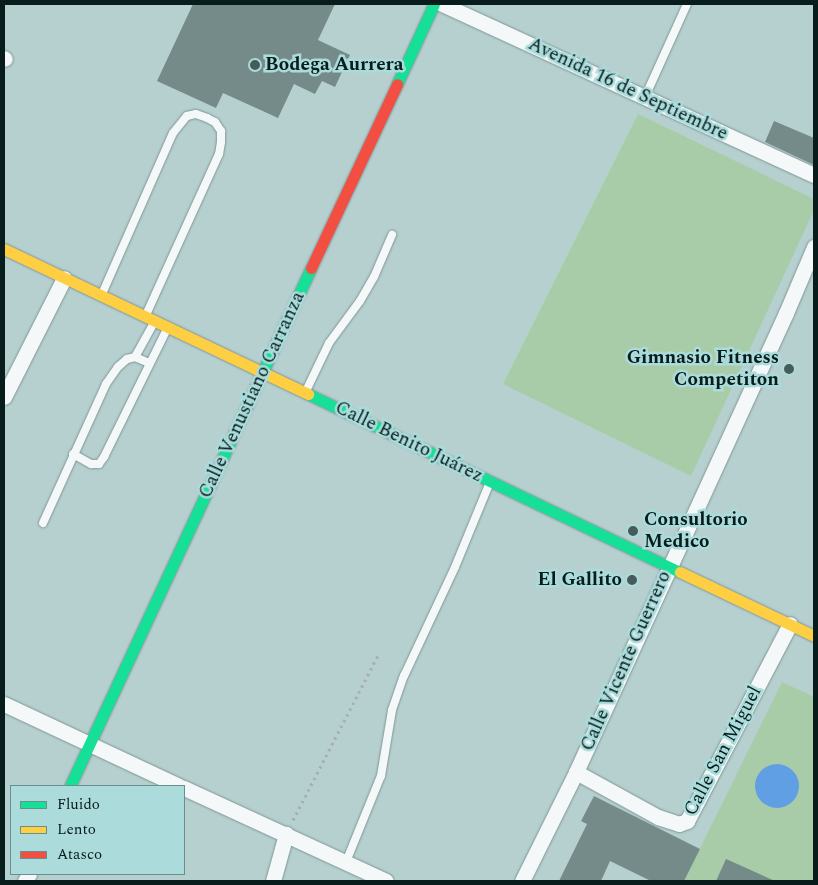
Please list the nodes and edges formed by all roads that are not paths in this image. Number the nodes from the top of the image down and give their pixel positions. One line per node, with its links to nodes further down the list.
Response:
1 (434, 4): 15 (main road, Calle Venustiano Carranza)
2 (442, 4): 4 (street, Avenida 16 de Septiembre)
3 (687, 4): 4 (lane)
4 (645, 97): 5 (street, Avenida 16 de Septiembre)
5 (814, 175)
6 (392, 235): 16 (lane)
7 (814, 247): 21 (street, Calle Vicente Guerrero)
8 (4, 249): 9 (main road, Calle Benito Juárez)
9 (64, 278): 10 (main road, Calle Benito Juárez); 17 (street)
10 (102, 296): 11 (main road, Calle Benito Juárez); 11 (lane)
11 (150, 319): 12 (main road, Calle Benito Juárez); 13 (lane)
12 (168, 327): 14 (lane); 15 (main road, Calle Benito Juárez)
13 (135, 357): 14 (lane); 18 (lane)
14 (149, 363): 18 (lane)
15 (262, 372): 16 (main road, Calle Benito Juárez); 25 (main road, Calle Venustiano Carranza)
16 (306, 393): 19 (main road, Calle Benito Juárez)
17 (4, 397)
18 (73, 454): 20 (lane)
19 (490, 481): 21 (main road, Calle Benito Juárez); 31 (lane)
20 (43, 523)
21 (669, 566): 22 (main road, Calle Benito Juárez); 26 (street, Calle Vicente Guerrero)
22 (790, 624): 23 (main road, Calle Benito Juárez); 26 (street, Calle San Miguel)
23 (814, 636)
24 (4, 704): 25 (street)
25 (90, 746): 27 (main road, Calle Venustiano Carranza); 28 (street)
26 (576, 772): 34 (street, Calle Vicente Guerrero)
27 (70, 785)
28 (178, 785)
29 (185, 788): 30 (street)
30 (286, 834): 31 (street); 32 (street)
31 (346, 862): 33 (street)
32 (273, 881)
33 (386, 881)
34 (522, 881)

